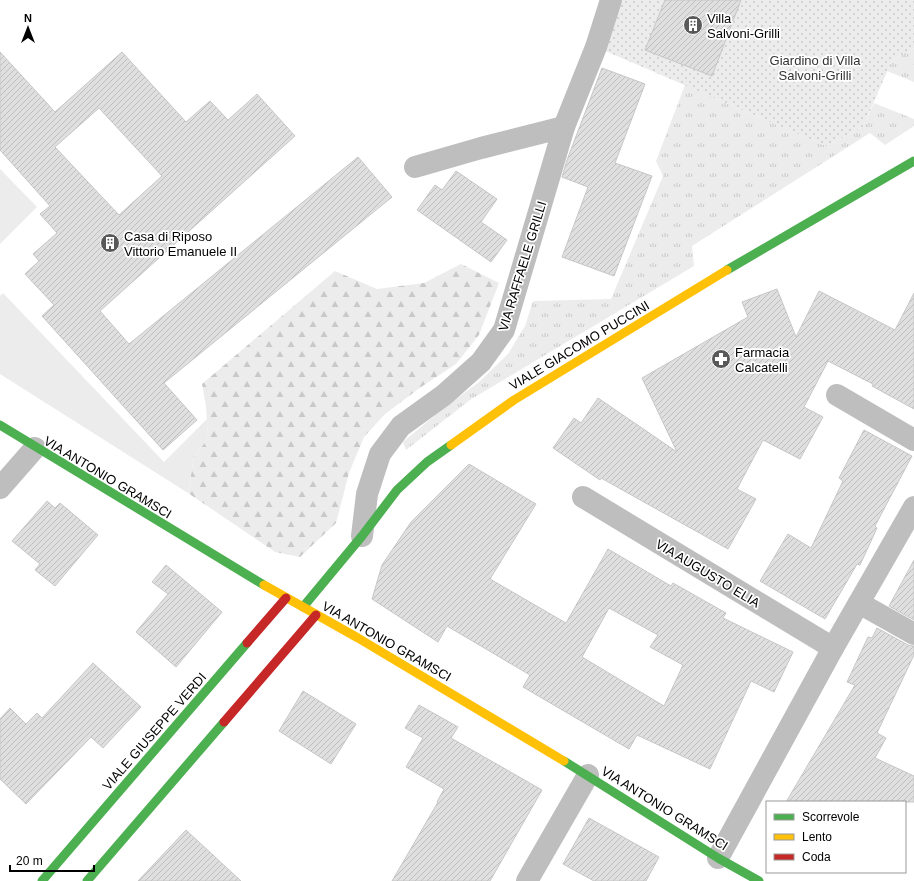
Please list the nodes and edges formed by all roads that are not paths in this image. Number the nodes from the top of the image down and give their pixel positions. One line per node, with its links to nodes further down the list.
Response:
1 (611, 0): 2 (street, VIA RAFFAELE GRILLI)
2 (564, 127): 4 (street); 12 (street, VIA RAFFAELE GRILLI)
3 (914, 161): 12 (street, VIALE GIACOMO PUCCINI)
4 (415, 167)
5 (837, 396): 7 (street)
6 (0, 426): 8 (street, VIA ANTONIO GRAMSCI)
7 (914, 440)
8 (35, 448): 9 (street); 13 (street, VIA ANTONIO GRAMSCI)
9 (0, 488)
10 (583, 497): 18 (street, VIA AUGUSTO ELIA)
11 (914, 507): 14 (street)
12 (362, 536): 15 (street, VIALE GIACOMO PUCCINI)
13 (286, 598): 15 (street, VIA ANTONIO GRAMSCI); 21 (street, VIALE GIUSEPPE VERDI)
14 (859, 603): 17 (street); 18 (street)
15 (303, 607): 16 (street, VIA ANTONIO GRAMSCI)
16 (316, 615): 19 (street, VIA ANTONIO GRAMSCI); 22 (street)
17 (914, 634)
18 (833, 648): 20 (street)
19 (588, 775): 20 (street, VIA ANTONIO GRAMSCI); 23 (street)
20 (718, 858): 24 (street, VIA ANTONIO GRAMSCI)
21 (42, 881)
22 (87, 881)
23 (527, 881)
24 (759, 881)

